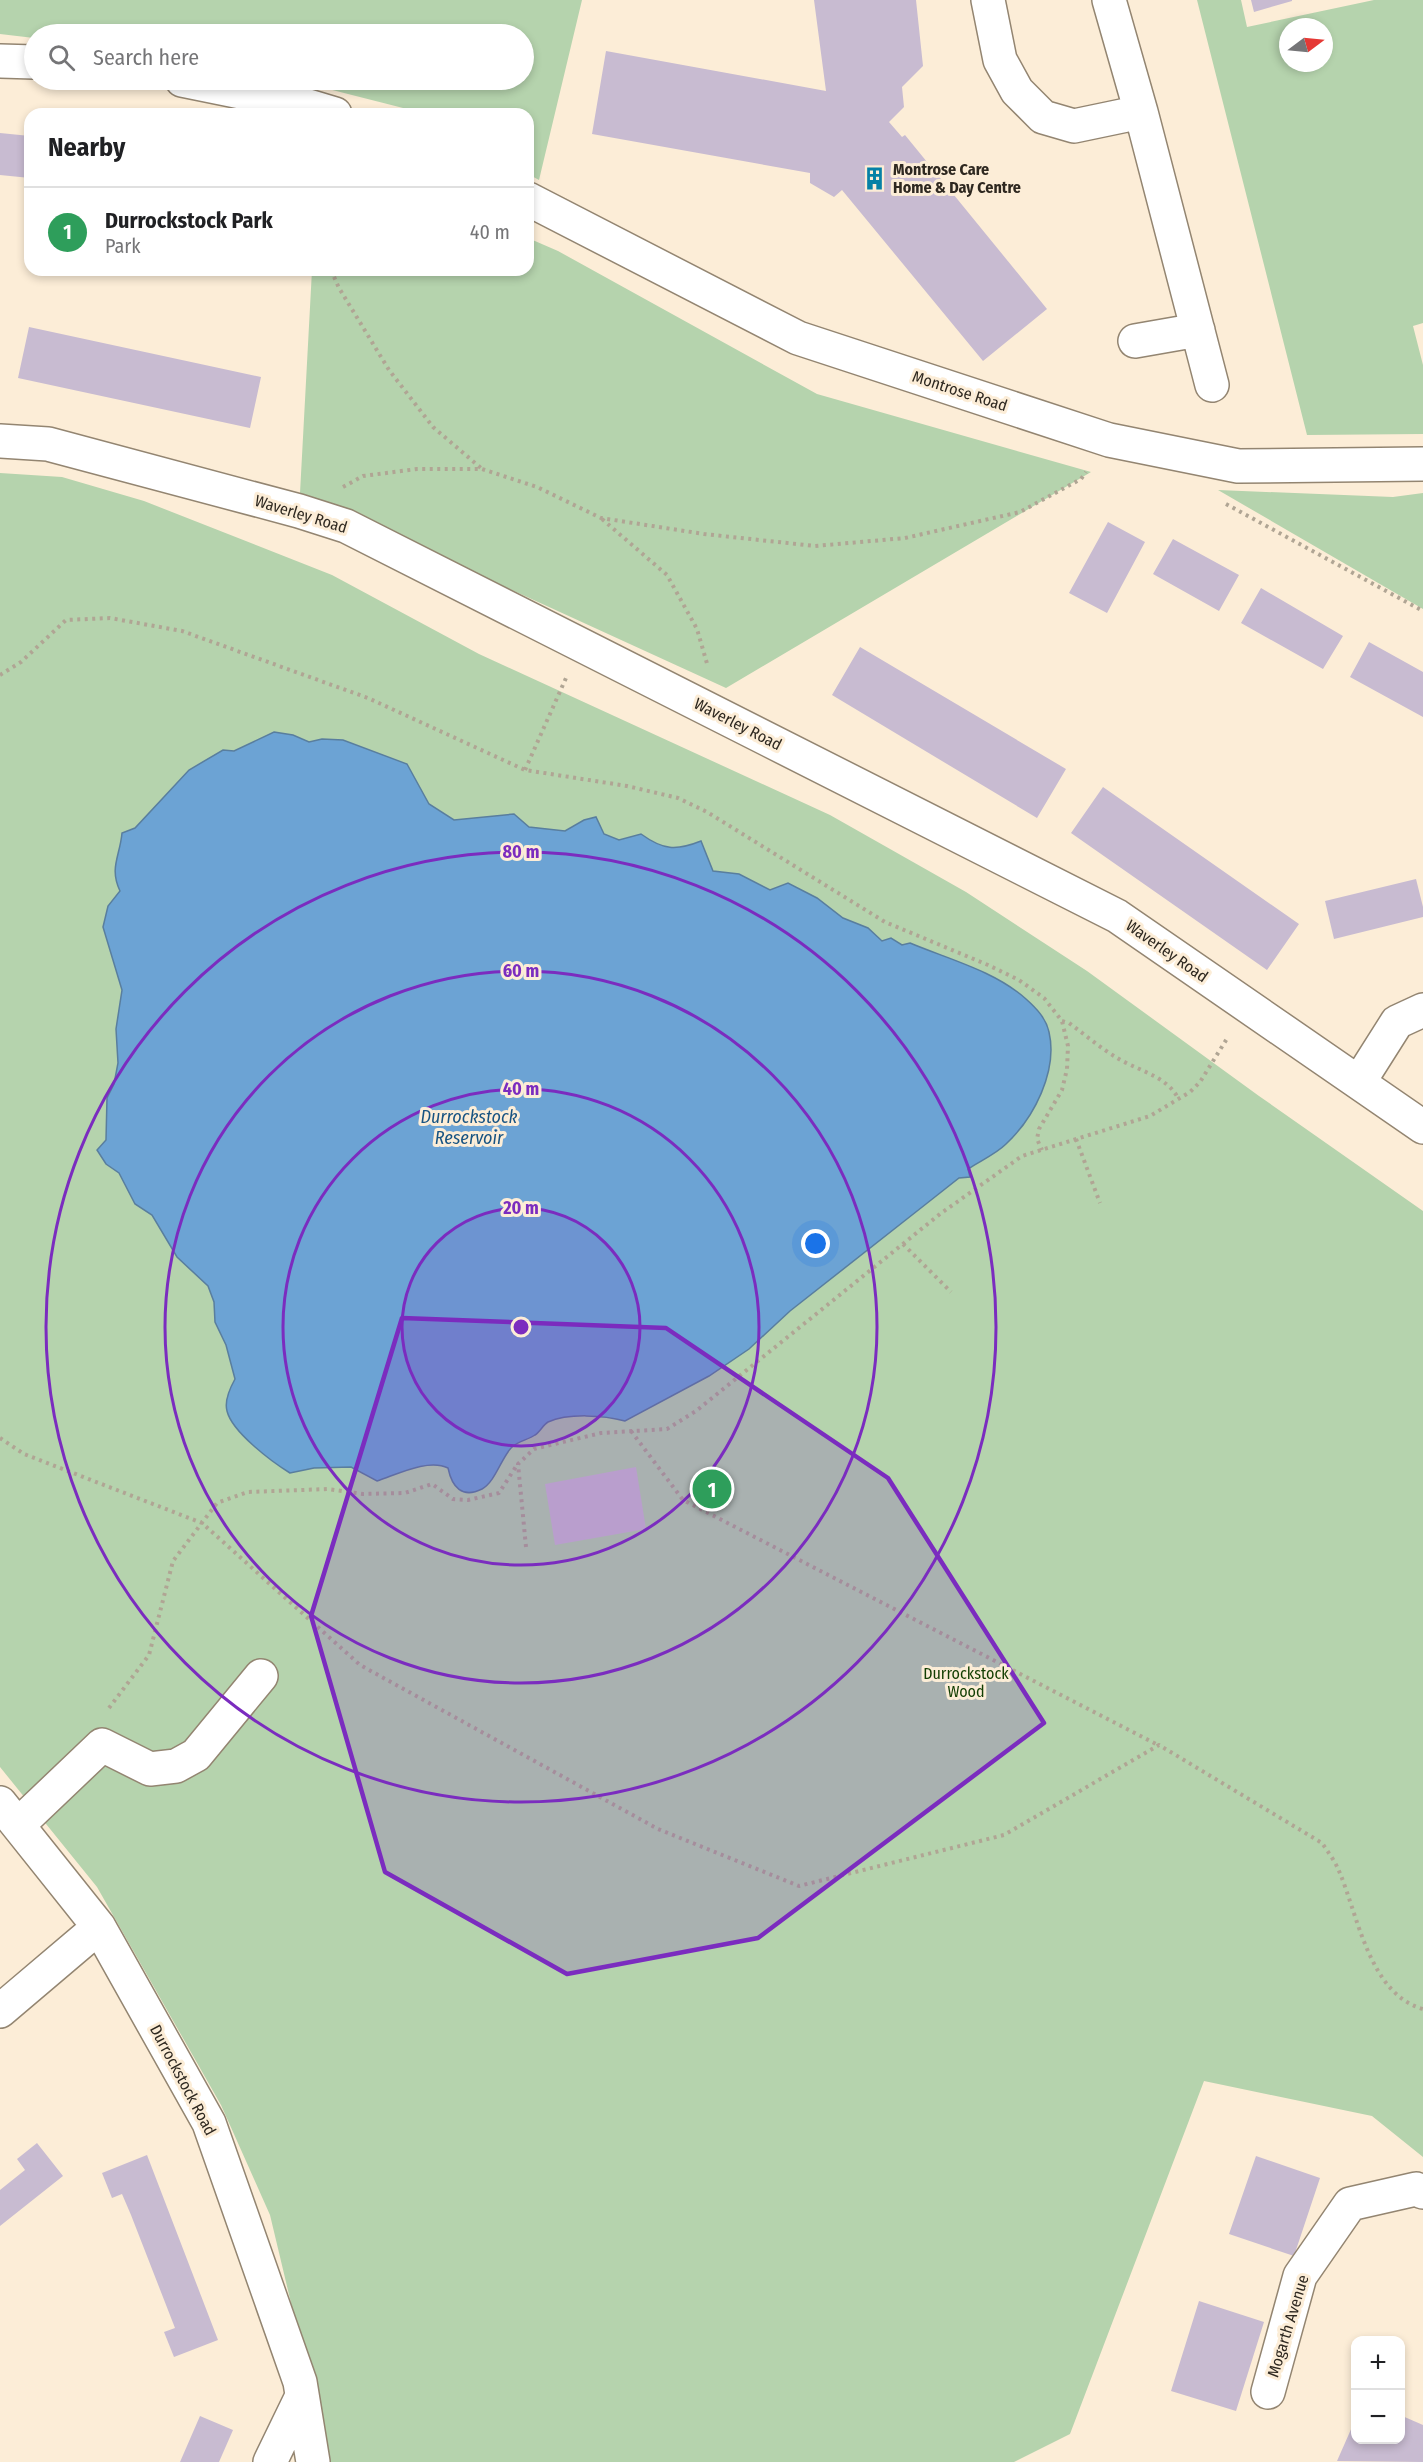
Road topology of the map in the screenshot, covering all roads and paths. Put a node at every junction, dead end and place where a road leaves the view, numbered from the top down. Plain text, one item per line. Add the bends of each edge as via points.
1 (988, 0) edge
2 (1109, 0) edge
3 (0, 61) edge
4 (24, 62) edge
5 (232, 90) edge
6 (316, 108) edge
7 (1141, 112) junction
8 (534, 202) edge
9 (334, 276) edge
10 (1198, 330) junction
11 (1135, 341) dead end
12 (1212, 385) dead end
13 (1109, 440) junction
14 (0, 441) edge
15 (1423, 464) edge
16 (482, 470) junction
17 (1224, 503) dead end
18 (299, 511) junction
19 (601, 518) junction
20 (1423, 611) edge
21 (580, 645) junction
22 (0, 675) edge
23 (706, 708) junction
24 (525, 770) junction
25 (1248, 1006) junction
26 (1423, 1010) edge
27 (1062, 1022) junction
28 (1359, 1082) junction
29 (1178, 1098) junction
30 (1423, 1127) edge
31 (1076, 1139) junction
32 (1042, 1150) junction
33 (1100, 1203) dead end
34 (903, 1244) junction
35 (951, 1292) dead end
36 (631, 1431) junction
37 (0, 1437) edge
38 (518, 1464) junction
39 (202, 1523) junction
40 (526, 1547) dead end
41 (261, 1676) dead end
42 (102, 1745) junction
43 (1159, 1745) junction
44 (9, 1814) edge
45 (99, 1927) junction
46 (1423, 2009) edge
47 (0, 2011) edge
48 (1423, 2192) edge
49 (1269, 2391) dead end
50 (302, 2396) junction
51 (270, 2462) edge
52 (313, 2462) edge

1 - 7 street via 1000,60 1017,91 1043,117 1074,126
2 - 7 street
3 - 4 street
5 - 6 street
7 - 10 street
8 - 13 street, Montrose Road via 798,338
9 - 16 path via 389,370 433,427
10 - 11 street
10 - 12 street
13 - 15 street, Montrose Road via 1238,466
13 - 19 path via 1081,479 1020,512 905,538 815,546
14 - 18 street, Waverley Road via 48,444
16 - 18 path via 417,469 363,476
16 - 19 path via 537,487
17 - 20 path
18 - 21 street, Waverley Road via 346,526
19 - 23 path via 667,575 697,629 710,673
21 - 23 street, Waverley Road
21 - 24 path
22 - 24 path via 21,662 66,620 110,618 182,632 368,698
23 - 25 street, Waverley Road via 1117,916
24 - 27 path via 678,798 885,922 1019,980 1044,998
25 - 28 street, Waverley Road
25 - 29 path via 1200,1082
26 - 28 street via 1397,1022
27 - 29 path via 1069,1023 1115,1057 1162,1080
27 - 32 path via 1068,1046 1067,1069 1062,1090 1039,1129 1037,1139
28 - 30 street, Waverley Road
29 - 31 path via 1150,1116
31 - 32 path
31 - 33 path
32 - 34 path via 1022,1156
34 - 35 path
34 - 36 path via 696,1411 667,1429
36 - 38 path via 601,1433 534,1449
36 - 43 path via 683,1500
37 - 39 path via 24,1454
38 - 39 path via 499,1493 468,1500 453,1499 432,1484 405,1493 363,1494 328,1489 248,1492 217,1503
38 - 40 path
39 - 42 path via 173,1561 149,1654 98,1724
39 - 43 path via 360,1665 658,1829 799,1886 1004,1835
41 - 42 street via 196,1755 176,1766 150,1769
42 - 44 street
43 - 46 path via 1322,1843 1339,1868 1364,1944 1381,1977 1410,2005
44 - 45 street, Durrockstock Road
45 - 47 street
45 - 50 street, Durrockstock Road via 209,2123
48 - 49 street, Mogarth Avenue via 1416,2189 1350,2204 1300,2276
50 - 51 street
50 - 52 street, Durrockstock Road

